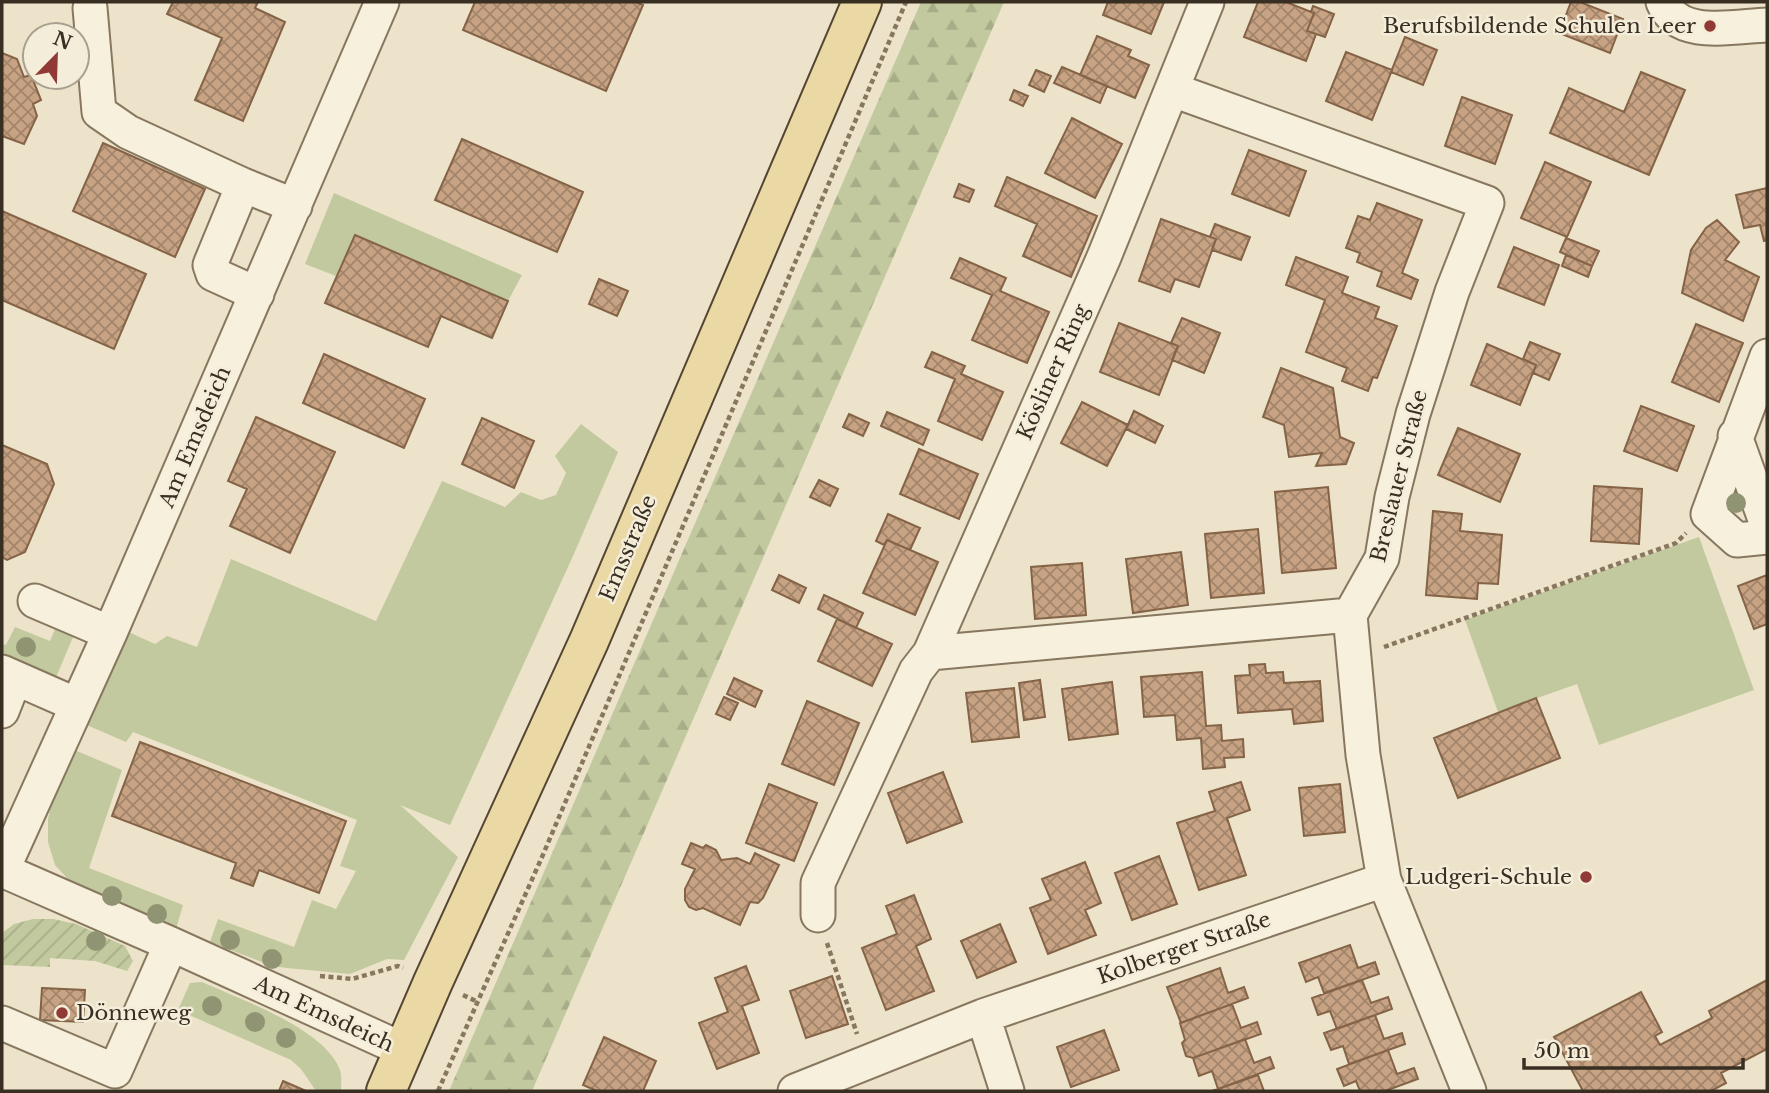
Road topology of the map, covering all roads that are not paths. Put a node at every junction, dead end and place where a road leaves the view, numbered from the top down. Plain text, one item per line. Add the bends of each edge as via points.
1 (382, 2) edge
2 (862, 2) edge
3 (1207, 2) edge
4 (1663, 2) edge
5 (90, 8) dead end
6 (1767, 25) edge
7 (1173, 90) junction
8 (243, 185) junction
9 (295, 206) junction
10 (257, 294) junction
11 (1767, 356) edge
12 (1735, 436) junction
13 (1767, 525) edge
14 (1767, 537) edge
15 (35, 601) dead end
16 (1350, 615) junction
17 (110, 633) junction
18 (930, 653) junction
19 (9, 675) edge
20 (77, 705) junction
21 (2, 711) edge
22 (4, 861) edge
23 (1384, 880) junction
24 (818, 915) road end
25 (171, 944) junction
26 (984, 1016) junction
27 (2, 1023) edge
28 (404, 1050) junction
29 (386, 1091) edge
30 (795, 1091) edge
31 (1007, 1091) edge
32 (1469, 1091) edge

1 - 9 street, Am Emsdeich
2 - 28 main road, Emsstraße via 589,641
3 - 7 street, Kösliner Ring
4 - 6 street via 1684,24 1711,29
5 - 8 street via 99,112 128,132
7 - 16 street, Breslauer Straße via 1487,203 1452,292 1413,414 1382,558
7 - 18 street, Kösliner Ring
8 - 9 street
8 - 10 street via 210,265 213,274
9 - 10 street, Am Emsdeich
10 - 17 street, Am Emsdeich
11 - 12 street
12 - 13 street
12 - 14 street via 1708,514 1737,540
15 - 17 street
16 - 18 street
16 - 23 street via 1363,755
17 - 20 street, Am Emsdeich
18 - 24 street, Kösliner Ring via 916,671 818,883
19 - 20 street
19 - 21 street
20 - 22 street, Am Emsdeich
22 - 25 street, Am Emsdeich
23 - 26 street, Kolberger Straße
23 - 32 street
25 - 27 street via 115,1071
25 - 28 street, Am Emsdeich
26 - 30 street, Kolberger Straße
26 - 31 street
28 - 29 main road, Emsstraße

